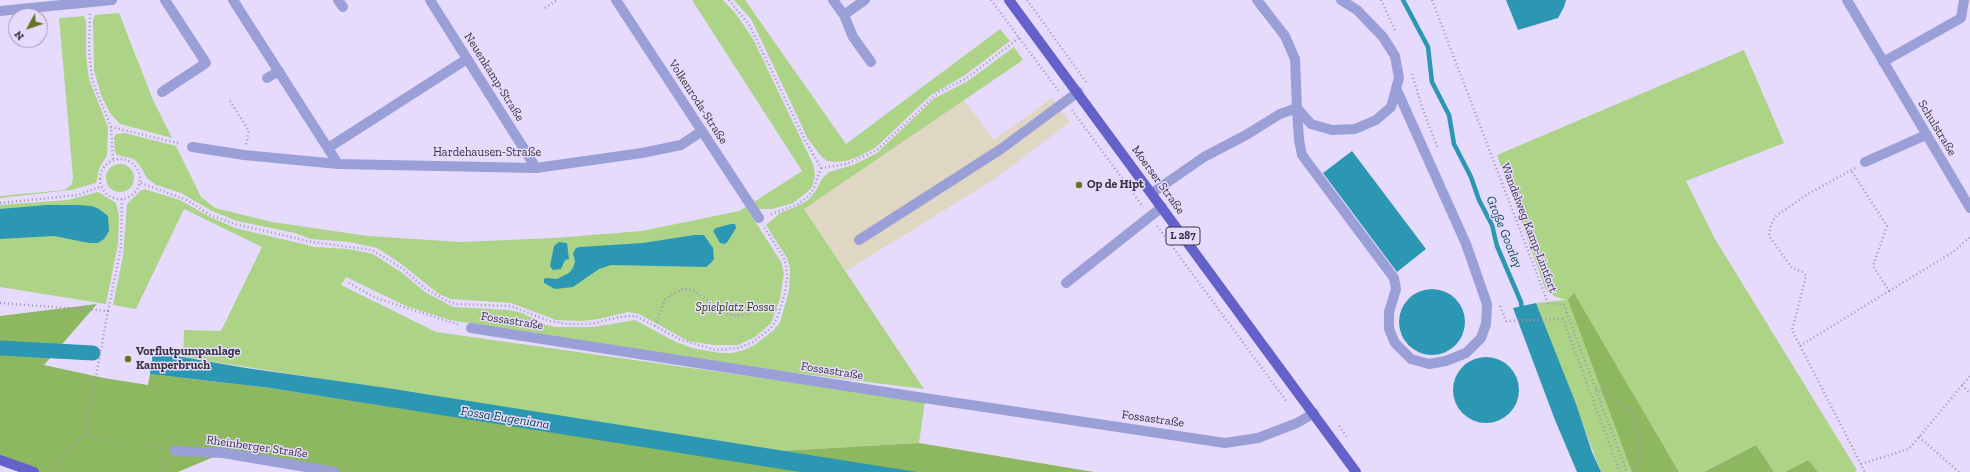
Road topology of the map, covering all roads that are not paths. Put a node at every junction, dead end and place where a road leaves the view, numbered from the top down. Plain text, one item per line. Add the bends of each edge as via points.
1 (112, 0) edge
2 (165, 0) edge
3 (233, 0) edge
4 (430, 0) edge
5 (616, 0) edge
6 (833, 0) edge
7 (865, 0) edge
8 (1009, 0) edge
9 (1257, 0) edge
10 (1341, 0) edge
11 (1847, 0) edge
12 (1964, 0) edge
13 (0, 11) edge
14 (844, 15) junction
15 (467, 59) junction
16 (871, 62) dead end
17 (1883, 62) junction
18 (279, 71) junction
19 (267, 78) dead end
20 (1396, 88) junction
21 (162, 92) dead end
22 (1078, 92) junction
23 (1297, 108) junction
24 (702, 131) junction
25 (1926, 135) junction
26 (192, 147) road end
27 (328, 148) junction
28 (1865, 162) road end
29 (338, 164) junction
30 (536, 168) junction
31 (1152, 193) junction
32 (1162, 207) junction
33 (1970, 208) edge
34 (759, 218) road end
35 (859, 240) dead end
36 (1066, 283) dead end
37 (470, 328) road end
38 (1314, 413) junction
39 (176, 451) road end
40 (0, 460) edge
41 (34, 472) edge
42 (335, 472) edge
43 (1356, 472) edge

1 - 13 street
2 - 21 street via 206,63
3 - 18 street
4 - 15 street, Neuenkamp-Straße
5 - 24 street, Volkenroda-Straße
6 - 14 street
7 - 14 street
8 - 22 main road, Moerser Straße / L 287
9 - 23 street via 1285,36 1294,59
10 - 20 street via 1357,10 1383,37 1395,56 1399,78
11 - 17 street, Schulstraße
12 - 17 street via 1961,18
14 - 16 street via 853,37
15 - 27 street
15 - 30 street, Neuenkamp-Straße
17 - 25 street, Schulstraße
18 - 19 street
18 - 27 street
20 - 23 street via 1391,107 1376,120 1356,129 1332,130 1311,124
20 - 23 street via 1466,244 1487,304 1486,324 1481,338 1466,353 1446,361 1429,364 1411,359 1395,343 1389,329 1389,312 1396,289 1394,278 1302,155
22 - 31 main road, Moerser Straße / L 287
22 - 35 street via 1001,149
23 - 31 street via 1280,114 1204,157
24 - 30 street, Hardehausen-Straße via 681,145 642,154
24 - 34 street, Volkenroda-Straße
25 - 28 street
25 - 33 street, Schulstraße
26 - 29 street, Hardehausen-Straße
27 - 29 street
29 - 30 street, Hardehausen-Straße
31 - 32 main road, Moerser Straße / L 287
32 - 36 street
32 - 38 main road, Moerser Straße / L 287
37 - 38 street, Fossastraße via 932,400 1225,442 1258,438 1297,423
38 - 43 main road, Moerser Straße / L 287
39 - 42 street, Rheinberger Straße via 223,453
40 - 41 main road

